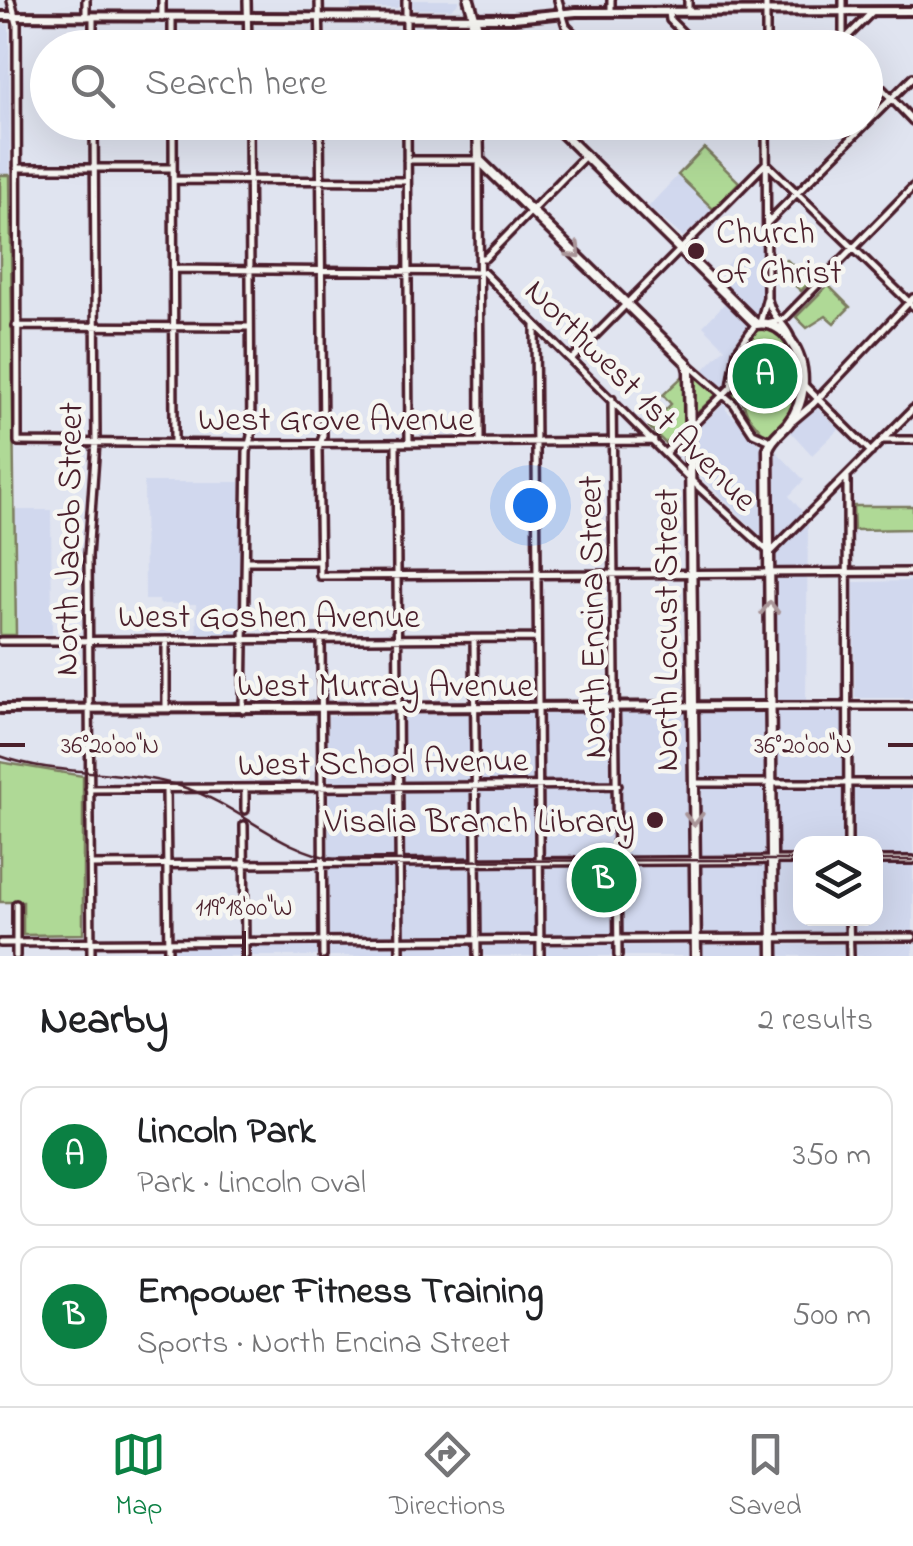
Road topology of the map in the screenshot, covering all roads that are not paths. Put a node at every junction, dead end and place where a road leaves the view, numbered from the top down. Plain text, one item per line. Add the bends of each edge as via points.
1 (11, 0) edge
2 (86, 0) edge
3 (162, 0) edge
4 (247, 0) edge
5 (320, 0) edge
6 (406, 0) edge
7 (469, 0) edge
8 (558, 0) edge
9 (610, 0) edge
10 (688, 0) edge
11 (766, 0) edge
12 (844, 0) edge
13 (610, 11) junction
14 (668, 11) junction
15 (688, 11) junction
16 (766, 11) junction
17 (844, 11) junction
18 (913, 11) edge
19 (872, 12) junction
20 (560, 13) junction
21 (0, 16) edge
22 (14, 16) junction
23 (90, 17) junction
24 (162, 18) junction
25 (172, 18) junction
26 (319, 18) junction
27 (406, 18) junction
28 (474, 18) junction
29 (248, 19) junction
30 (92, 30) edge
31 (172, 30) edge
32 (248, 30) edge
33 (319, 30) edge
34 (406, 30) edge
35 (471, 30) edge
36 (478, 30) edge
37 (570, 30) edge
38 (680, 30) edge
39 (766, 30) edge
40 (842, 30) edge
41 (855, 30) edge
42 (913, 77) edge
43 (883, 90) edge
44 (891, 99) junction
45 (883, 107) edge
46 (913, 120) edge
47 (94, 140) edge
48 (172, 140) edge
49 (249, 140) edge
50 (320, 140) edge
51 (407, 140) edge
52 (478, 140) edge
53 (568, 140) edge
54 (766, 140) edge
55 (851, 140) edge
56 (585, 157) junction
57 (407, 160) junction
58 (479, 160) junction
59 (766, 163) junction
60 (16, 168) junction
61 (94, 168) junction
62 (173, 168) junction
63 (173, 180) junction
64 (249, 180) junction
65 (407, 181) junction
66 (321, 182) junction
67 (913, 188) edge
68 (798, 194) junction
69 (532, 211) junction
70 (767, 223) junction
71 (854, 246) junction
72 (680, 248) junction
73 (480, 258) junction
74 (174, 269) junction
75 (250, 270) junction
76 (322, 270) junction
77 (408, 272) junction
78 (480, 272) junction
79 (768, 298) junction
80 (912, 302) edge
81 (627, 303) junction
82 (782, 322) junction
83 (535, 324) junction
84 (760, 324) junction
85 (16, 326) junction
86 (96, 327) junction
87 (174, 327) junction
88 (250, 327) junction
89 (792, 343) junction
90 (572, 359) junction
91 (687, 363) junction
92 (803, 384) junction
93 (724, 396) junction
94 (612, 398) junction
95 (816, 398) junction
96 (913, 409) edge
97 (787, 424) junction
98 (690, 428) junction
99 (883, 440) junction
100 (913, 440) edge
101 (613, 441) junction
102 (654, 441) junction
103 (771, 441) junction
104 (96, 442) junction
105 (480, 442) junction
106 (536, 442) junction
107 (174, 443) junction
108 (320, 443) junction
109 (396, 443) junction
110 (409, 443) junction
111 (248, 444) junction
112 (666, 452) junction
113 (871, 452) junction
114 (847, 476) junction
115 (692, 480) junction
116 (770, 553) junction
117 (319, 561) junction
118 (246, 562) junction
119 (847, 572) junction
120 (913, 572) edge
121 (770, 573) junction
122 (537, 574) junction
123 (615, 574) junction
124 (692, 574) junction
125 (396, 576) junction
126 (538, 638) junction
127 (398, 639) junction
128 (166, 640) junction
129 (245, 640) junction
130 (321, 640) junction
131 (474, 640) junction
132 (0, 641) edge
133 (88, 641) junction
134 (771, 706) junction
135 (847, 706) junction
136 (913, 706) edge
137 (617, 707) junction
138 (693, 707) junction
139 (474, 708) junction
140 (539, 708) junction
141 (0, 709) edge
142 (398, 709) junction
143 (166, 710) junction
144 (243, 710) junction
145 (321, 710) junction
146 (88, 711) junction
147 (770, 783) junction
148 (848, 783) junction
149 (913, 783) edge
150 (540, 784) junction
151 (694, 784) junction
152 (618, 785) junction
153 (398, 786) junction
154 (476, 786) junction
155 (245, 787) junction
156 (322, 787) junction
157 (166, 788) junction
158 (89, 789) junction
159 (245, 810) dead end
160 (244, 825) dead end
161 (848, 836) edge
162 (696, 860) junction
163 (772, 860) junction
164 (793, 860) edge
165 (883, 860) edge
166 (913, 860) edge
167 (322, 862) junction
168 (475, 862) junction
169 (540, 862) junction
170 (617, 862) junction
171 (244, 863) junction
172 (400, 863) junction
173 (90, 864) junction
174 (167, 864) junction
175 (16, 904) dead end
176 (849, 926) edge
177 (850, 937) junction
178 (913, 937) edge
179 (618, 938) junction
180 (695, 938) junction
181 (772, 938) junction
182 (477, 939) junction
183 (540, 939) junction
184 (245, 940) junction
185 (323, 940) junction
186 (400, 940) junction
187 (168, 941) junction
188 (90, 942) junction
189 (0, 943) edge
190 (16, 943) junction
191 (16, 956) edge
192 (90, 956) edge
193 (168, 956) edge
194 (246, 956) edge
195 (323, 956) edge
196 (400, 956) edge
197 (477, 956) edge
198 (540, 956) edge
199 (618, 956) edge
200 (696, 956) edge
201 (773, 956) edge
202 (850, 956) edge

1 - 22 street
2 - 23 street
3 - 24 street
4 - 29 street
5 - 26 street
6 - 27 street
7 - 28 main road
8 - 20 street
9 - 13 street
10 - 15 street
11 - 16 street
12 - 17 street
13 - 14 main road
13 - 20 main road
14 - 15 main road
14 - 38 street
15 - 16 main road
16 - 17 main road
16 - 39 street
17 - 19 main road
17 - 40 street
18 - 19 main road
19 - 41 street
20 - 28 main road
20 - 37 street
21 - 22 main road
22 - 23 main road
22 - 60 street
23 - 24 main road
23 - 30 street
24 - 25 main road
25 - 29 main road
25 - 31 street
26 - 27 main road
26 - 29 main road
26 - 33 street
27 - 28 main road
27 - 34 street
28 - 35 main road
28 - 36 main road
29 - 32 street
42 - 44 street
43 - 44 street
44 - 45 street
44 - 46 street
47 - 61 street, North Jacob Street
48 - 62 street
49 - 64 street
50 - 66 street
51 - 57 street
52 - 58 main road
53 - 56 main road
54 - 59 street
55 - 68 street
56 - 69 street
56 - 72 main road
57 - 58 street
57 - 65 street
58 - 69 main road
58 - 73 street
59 - 68 street
59 - 70 street
59 - 72 street
60 - 61 street
60 - 85 street
61 - 62 street
61 - 86 street, North Jacob Street
62 - 63 street
63 - 64 street
63 - 74 street
64 - 66 street
64 - 75 street
65 - 66 street
65 - 77 street
66 - 76 street
67 - 71 street
68 - 70 street
68 - 71 street
69 - 73 street
69 -> 81 main road
70 - 79 street
71 - 80 street
71 - 82 street
72 - 81 street
72 - 84 main road
73 - 78 street
74 - 75 street
74 - 87 street
75 - 76 street
75 - 88 street
76 - 77 street
76 - 108 street
77 - 78 street
77 - 110 street
78 - 83 street, Northwest 1st Avenue
78 - 105 street
79 - 82 street via 772,315
79 - 84 street
80 - 95 street
81 - 90 street
81 - 91 main road
82 - 84 street
82 - 89 street
83 - 90 street, Northwest 1st Avenue
83 - 106 street
84 - 89 main road
84 - 93 street via 737,351 733,383
85 - 86 street
85 - 104 street, West Grove Avenue via 18,442
86 - 87 street
86 - 104 street, North Jacob Street
87 - 88 street
87 - 107 street
88 - 111 street
89 - 92 main road
90 - 94 street, Northwest 1st Avenue
91 - 93 street
91 - 98 main road, North Locust Street
92 - 95 street
92 - 97 main road
93 - 98 street
93 - 103 street via 753,432
94 - 101 street, North Encina Street
94 - 102 street, Northwest 1st Avenue
95 - 97 street
95 - 113 street
96 - 99 street
97 - 103 main road
98 - 112 street
98 - 115 main road, North Locust Street
99 - 100 street
99 - 113 street
101 - 102 street, West Grove Avenue
101 - 106 street, West Grove Avenue
101 - 123 street, North Encina Street
102 - 112 street, Northwest 1st Avenue
103 - 116 main road
104 - 107 street, West Grove Avenue
104 - 133 street, North Jacob Street
105 - 106 street, West Grove Avenue
105 - 110 street, West Grove Avenue
106 - 122 street
107 - 111 street, West Grove Avenue
108 - 109 street, West Grove Avenue
108 - 111 street, West Grove Avenue
108 - 117 street
109 - 110 street, West Grove Avenue
109 - 125 street
111 - 118 street
112 - 115 street, Northwest 1st Avenue
113 - 114 street
114 - 116 street
114 - 119 street
115 - 116 street, Northwest 1st Avenue
115 - 124 main road, North Locust Street
116 - 121 main road
117 - 118 street
117 - 125 street via 320,576
118 - 129 street
119 - 120 street
119 - 121 street
119 - 135 street
121 - 124 street
134 -> 121 main road
122 - 123 street
122 - 125 street
122 - 126 street
123 - 124 street
123 - 137 street, North Encina Street
124 - 138 main road, North Locust Street
125 - 127 street
126 - 131 street, West Goshen Avenue
126 - 140 street
127 - 130 street, West Goshen Avenue
127 - 131 street, West Goshen Avenue
127 - 142 street
128 - 129 street, West Goshen Avenue
128 - 133 street, West Goshen Avenue
128 - 143 street
129 - 130 street, West Goshen Avenue
129 - 144 street
130 - 145 street
131 - 139 street
132 - 133 street, West Goshen Avenue
133 - 146 street, North Jacob Street
134 - 135 street
134 - 138 main road, West Murray Avenue
134 - 147 main road
135 - 136 street
135 - 148 street
137 - 138 main road, West Murray Avenue
137 - 140 main road, West Murray Avenue
137 - 152 street, North Encina Street
138 - 151 main road, North Locust Street
139 - 140 main road, West Murray Avenue
139 - 142 main road, West Murray Avenue
139 - 154 street
140 - 150 street
141 - 146 main road, West Murray Avenue
142 - 145 main road, West Murray Avenue
142 - 153 street
143 - 144 main road, West Murray Avenue
143 - 146 main road, West Murray Avenue
144 - 145 main road, West Murray Avenue
145 - 156 street
146 - 158 street, North Jacob Street
147 - 148 street
147 - 151 street
147 - 163 main road
148 - 149 street
148 - 161 street
150 - 152 street, West School Avenue
150 - 154 street, West School Avenue
150 - 169 street
151 -> 162 main road, North Locust Street
152 - 170 street, North Encina Street
153 - 154 street, West School Avenue
153 - 156 street, West School Avenue
153 - 172 street
154 - 168 street
155 - 156 street, West School Avenue
155 - 157 street, West School Avenue
155 - 159 street
156 - 167 street
157 - 158 street, West School Avenue
157 - 174 street
158 - 173 street, North Jacob Street
160 - 171 street
162 - 163 street
162 - 170 street
162 - 180 main road, North Locust Street
163 - 164 street
163 - 181 main road
165 - 166 street
167 - 171 street
167 - 172 street
167 - 185 street
168 - 169 street
168 - 172 street
168 - 182 street
169 - 170 street
169 - 183 street
170 - 179 street, North Encina Street
171 - 174 street
171 - 184 street
172 - 186 street
173 - 174 street
173 - 188 street, North Jacob Street
174 - 187 street
175 - 190 street
176 - 177 street
177 - 178 street
177 - 181 street
177 - 202 street
179 - 180 street
179 - 183 street
179 - 199 street, North Encina Street
180 - 181 street
180 - 200 main road, North Locust Street
181 - 201 main road
182 - 183 street
182 - 186 street
182 - 197 street
183 - 198 street
184 - 185 street
184 - 187 street
184 - 194 street
185 - 186 street
185 - 195 street
186 - 196 street
187 - 188 street
187 - 193 street
188 - 190 street
188 - 192 street, North Jacob Street
189 - 190 street
190 - 191 street

